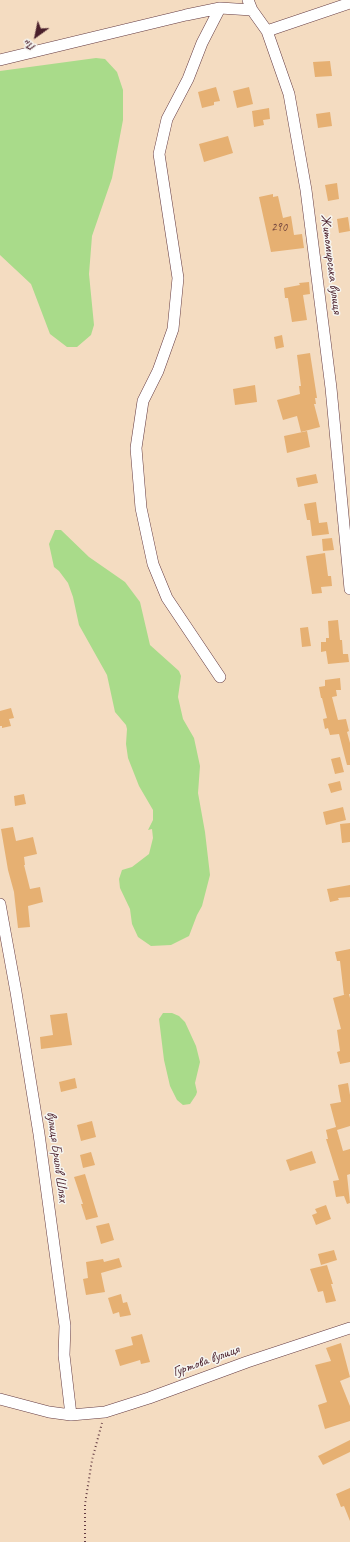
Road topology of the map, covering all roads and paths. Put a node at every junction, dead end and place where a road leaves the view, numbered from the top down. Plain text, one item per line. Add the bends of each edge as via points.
1 (350, 3) edge
2 (250, 5) edge
3 (220, 8) junction
4 (267, 31) junction
5 (0, 60) edge
6 (350, 589) edge
7 (220, 677) dead end
8 (0, 904) edge
9 (350, 1328) edge
10 (0, 1399) edge
11 (105, 1412) junction
12 (71, 1415) junction
13 (85, 1542) edge

1 - 4 street
2 - 3 street
2 - 4 street, Житомирська вулиця
3 - 5 street
3 - 7 street via 167,119 159,154 178,278 173,329 158,371 143,401 136,448 141,508 153,564 167,598
4 - 6 street, Житомирська вулиця via 289,94 306,190 331,388
8 - 12 street, вулиця Брилів Шлях via 40,1142 65,1326 64,1355
9 - 11 street, Гуртова вулиця
10 - 12 street, Гуртова вулиця
11 - 12 street, Гуртова вулиця
11 - 13 path via 92,1460 85,1504

